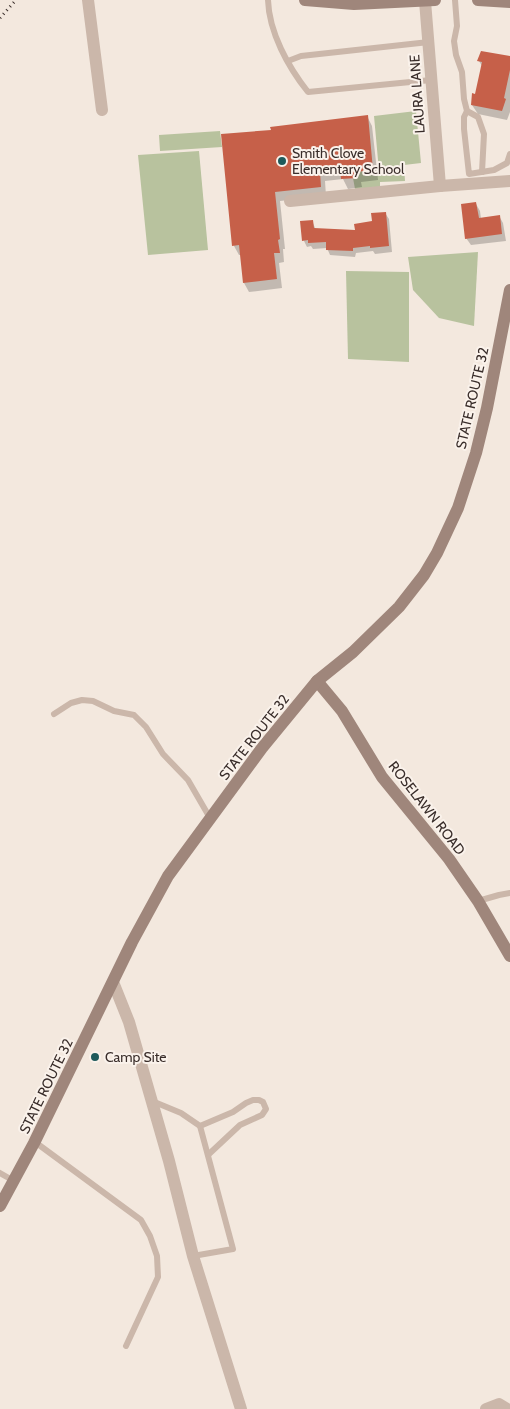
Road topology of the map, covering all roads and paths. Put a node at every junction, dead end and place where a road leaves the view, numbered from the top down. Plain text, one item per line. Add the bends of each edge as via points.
1 (88, 0) edge
2 (268, 0) edge
3 (305, 0) edge
4 (425, 0) edge
5 (435, 0) edge
6 (455, 0) edge
7 (478, 0) edge
8 (357, 2) edge
9 (510, 2) edge
10 (428, 42) junction
11 (288, 61) junction
12 (432, 80) junction
13 (102, 110) dead end
14 (467, 111) junction
15 (510, 154) edge
16 (482, 172) junction
17 (470, 179) junction
18 (510, 181) edge
19 (440, 186) junction
20 (290, 201) dead end
21 (510, 290) edge
22 (318, 681) junction
23 (54, 714) dead end
24 (210, 818) junction
25 (510, 893) edge
26 (478, 902) junction
27 (510, 956) edge
28 (113, 982) junction
29 (152, 1101) junction
30 (200, 1126) junction
31 (35, 1142) junction
32 (209, 1154) junction
33 (0, 1173) edge
34 (14, 1181) junction
35 (0, 1206) edge
36 (193, 1256) junction
37 (126, 1346) dead end
38 (241, 1409) edge
39 (486, 1409) edge
40 (507, 1409) edge

1 - 13 street
2 - 11 lane via 271,23
3 - 8 main road
4 - 5 main road
4 - 8 main road
4 - 10 street, LAURA LANE
6 - 14 lane via 454,41
7 - 9 main road
10 - 11 lane via 301,56
10 - 12 street, LAURA LANE
11 - 12 lane via 308,92
12 - 19 street, LAURA LANE
14 - 16 lane via 478,117 484,134
14 - 17 lane via 464,129
15 - 16 lane via 507,163
16 - 17 lane
17 - 18 street
17 - 19 street
19 - 20 street
21 - 22 main road, STATE ROUTE 32 via 488,408 476,453 458,508 437,553 399,607
22 - 24 main road, STATE ROUTE 32
22 - 26 main road, ROSELAWN ROAD via 342,711 382,777 449,859
23 - 24 lane via 71,703 93,700 114,712 134,715 163,754 188,780
24 - 28 main road, STATE ROUTE 32 via 168,876
25 - 26 lane
26 - 27 main road, ROSELAWN ROAD
28 - 29 street via 129,1022
28 - 31 main road, STATE ROUTE 32
29 - 30 lane via 181,1113
29 - 36 street
30 - 32 lane
30 - 32 lane via 253,1100 263,1102 266,1110 240,1126
31 - 34 main road, STATE ROUTE 32
31 - 37 lane via 141,1220 150,1236 157,1256 158,1277
32 - 36 lane via 233,1249
33 - 34 lane
34 - 35 main road, STATE ROUTE 32
36 - 38 street
39 - 40 street via 500,1404

